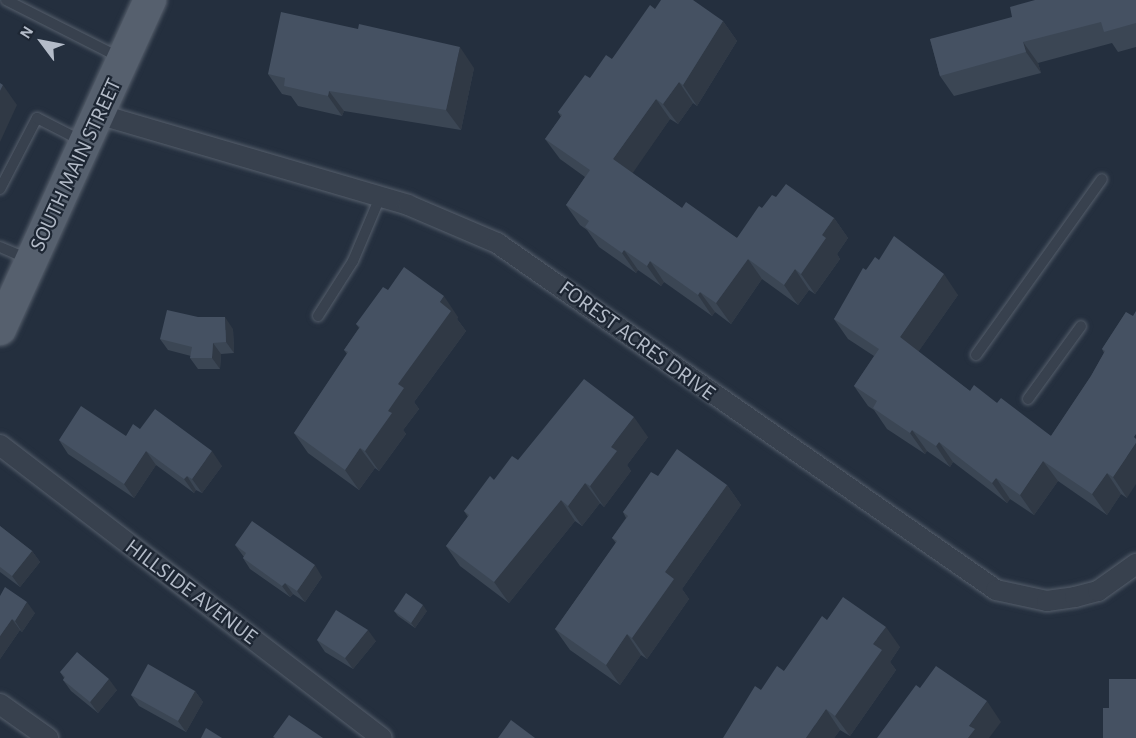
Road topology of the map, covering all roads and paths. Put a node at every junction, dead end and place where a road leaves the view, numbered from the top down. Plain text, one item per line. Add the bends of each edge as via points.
1 (6, 0) edge
2 (150, 0) edge
3 (124, 60) junction
4 (101, 115) junction
5 (87, 144) junction
6 (1102, 179) dead end
7 (0, 189) edge
8 (380, 197) junction
9 (0, 247) edge
10 (32, 261) junction
11 (318, 316) dead end
12 (1081, 326) dead end
13 (0, 329) edge
14 (976, 356) dead end
15 (1028, 399) dead end
16 (0, 445) edge
17 (1136, 564) edge
18 (0, 704) edge
19 (48, 738) edge
20 (382, 738) edge

1 - 3 lane
2 - 3 main road, SOUTH MAIN STREET
3 - 4 main road, SOUTH MAIN STREET
4 - 5 main road, SOUTH MAIN STREET
4 - 8 street, FOREST ACRES DRIVE
5 - 7 lane via 37,118
5 - 10 main road, SOUTH MAIN STREET
6 - 14 lane
8 - 11 lane via 357,253
8 - 17 street, FOREST ACRES DRIVE via 457,224 497,243 996,590 1036,599 1075,597 1098,591
9 - 10 lane
10 - 13 main road, SOUTH MAIN STREET
12 - 15 lane
16 - 20 street, HILLSIDE AVENUE
18 - 19 street

